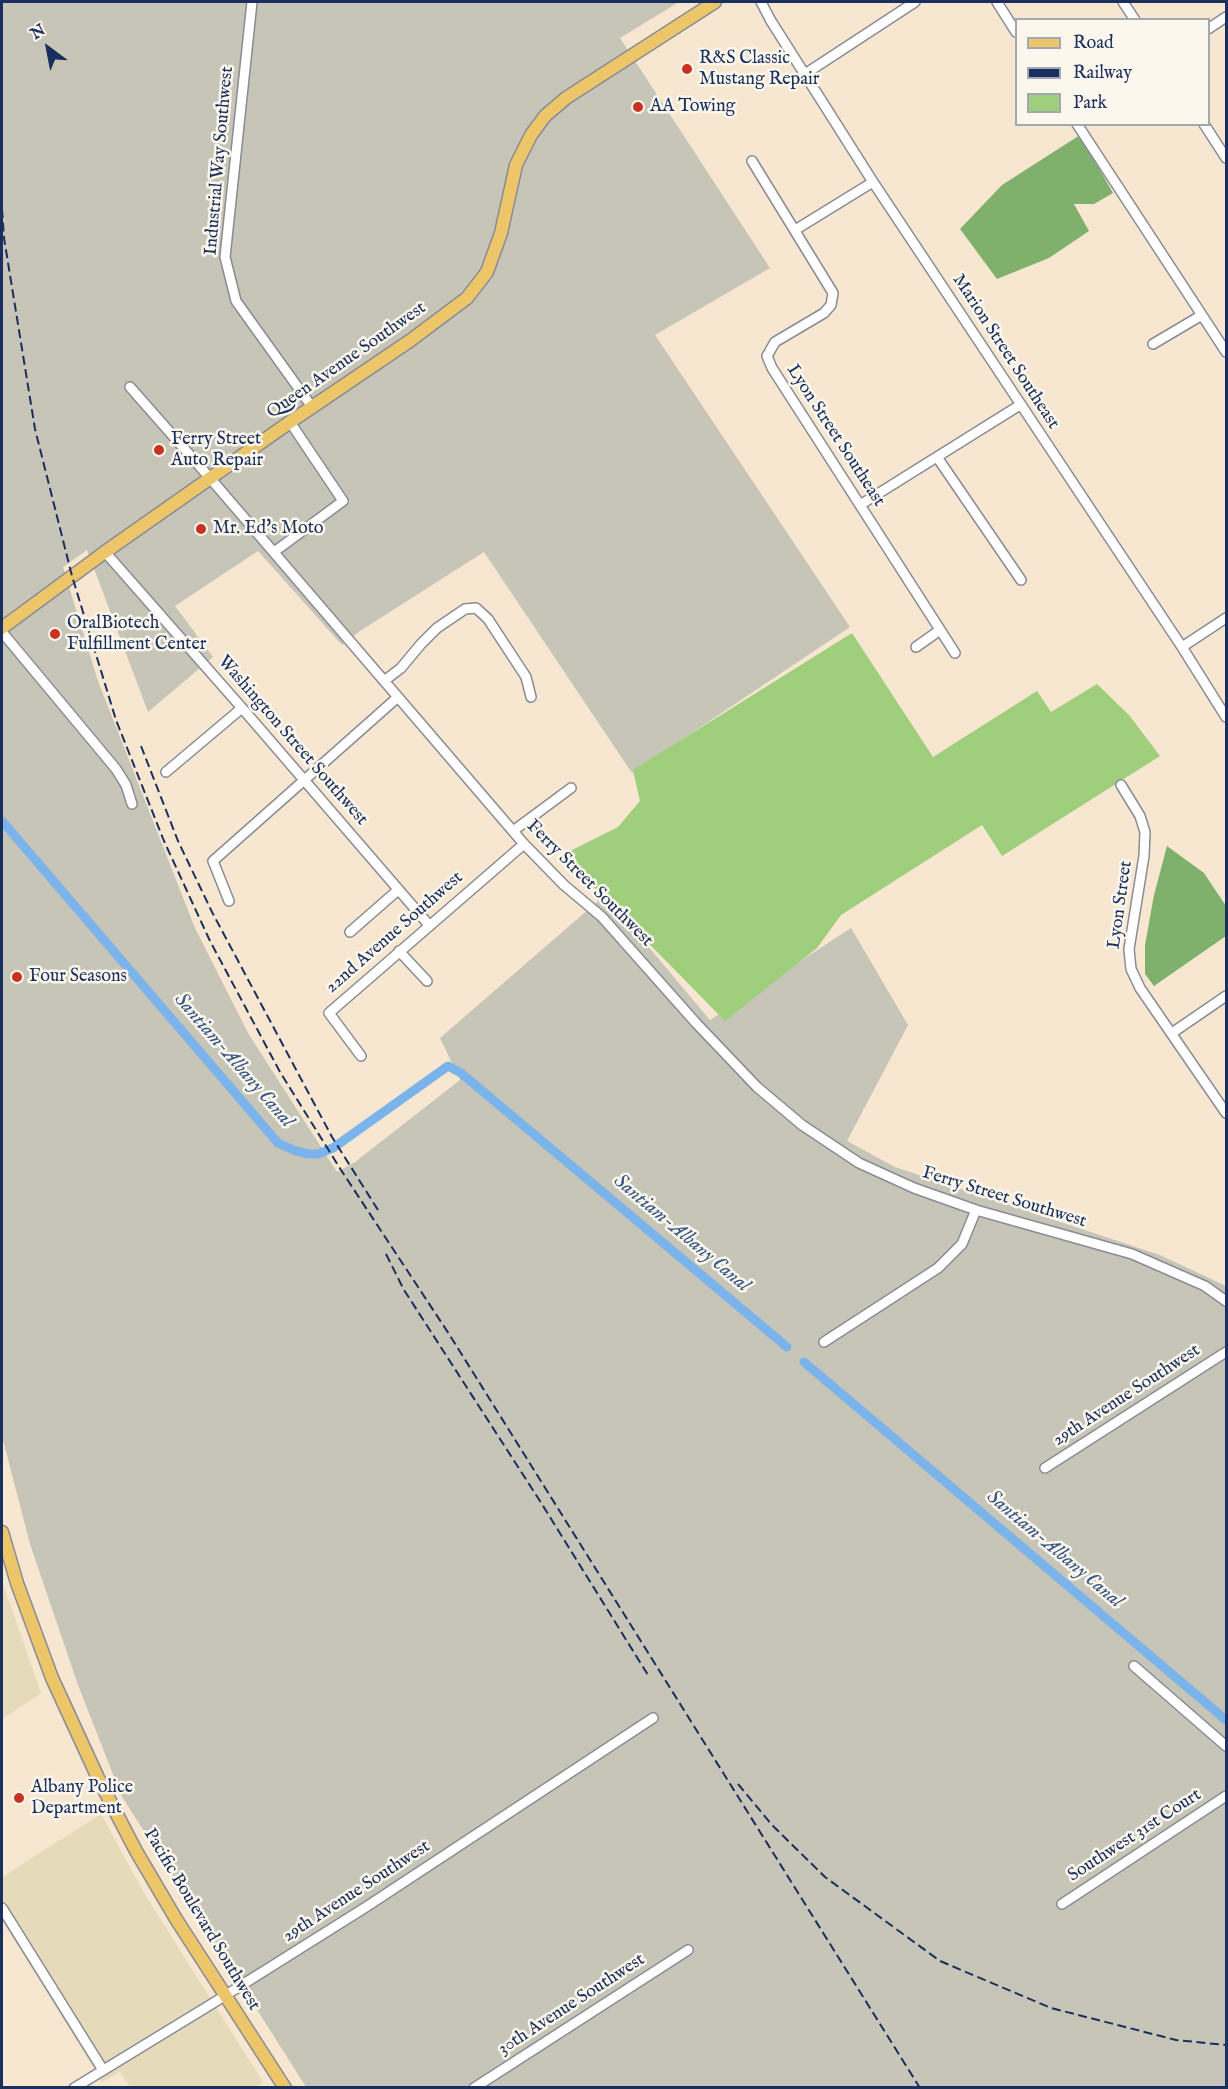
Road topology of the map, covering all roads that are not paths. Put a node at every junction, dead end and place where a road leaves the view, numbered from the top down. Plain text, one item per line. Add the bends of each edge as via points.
1 (252, 2) edge
2 (715, 2) edge
3 (761, 2) edge
4 (915, 2) edge
5 (998, 2) edge
6 (1123, 2) edge
7 (1134, 18) edge
8 (1227, 18) edge
9 (1210, 28) edge
10 (1015, 29) edge
11 (805, 74) junction
12 (1078, 126) edge
13 (1205, 126) edge
14 (1227, 158) edge
15 (752, 161) dead end
16 (873, 182) junction
17 (795, 230) junction
18 (1202, 315) junction
19 (1153, 345) dead end
20 (1227, 352) edge
21 (130, 387) dead end
22 (1020, 405) junction
23 (312, 407) junction
24 (290, 422) junction
25 (937, 457) junction
26 (210, 478) junction
27 (860, 505) junction
28 (105, 552) junction
29 (274, 552) junction
30 (1021, 580) dead end
31 (1227, 618) edge
32 (2, 630) edge
33 (940, 630) junction
34 (916, 647) dead end
35 (1182, 647) junction
36 (955, 653) dead end
37 (384, 681) junction
38 (398, 698) junction
39 (531, 698) dead end
40 (242, 708) junction
41 (1227, 717) edge
42 (165, 772) dead end
43 (304, 780) junction
44 (1121, 785) dead end
45 (571, 788) dead end
46 (132, 804) dead end
47 (513, 831) junction
48 (524, 844) junction
49 (398, 890) junction
50 (229, 901) dead end
51 (429, 926) junction
52 (350, 932) dead end
53 (399, 951) junction
54 (427, 981) dead end
55 (1227, 996) edge
56 (1172, 1033) junction
57 (361, 1056) dead end
58 (1226, 1111) edge
59 (976, 1210) junction
60 (1227, 1301) edge
61 (824, 1342) dead end
62 (1227, 1352) edge
63 (1045, 1468) dead end
64 (2, 1532) edge
65 (1134, 1666) dead end
66 (653, 1718) dead end
67 (1227, 1746) edge
68 (1227, 1796) edge
69 (1062, 1904) dead end
70 (2, 1908) edge
71 (688, 1950) dead end
72 (224, 1996) junction
73 (103, 2070) junction
74 (74, 2088) edge
75 (285, 2088) edge
76 (474, 2088) edge

1 - 23 street, Industrial Way Southwest via 225,257 236,301
2 - 23 main road, Queen Avenue Southwest via 566,98 546,116 516,165 501,233 487,272 467,298
3 - 11 street, Marion Street Southeast
4 - 11 street
5 - 10 street
6 - 7 street
8 - 9 street
11 - 16 street, Marion Street Southeast
12 - 18 street
13 - 14 street
15 - 17 street, Lyon Street Southeast
16 - 17 street
16 - 22 street, Marion Street Southeast
17 - 27 street, Lyon Street Southeast via 832,293 831,305 775,342 767,356
18 - 19 street
18 - 20 street
21 - 26 street, Ferry Street Southwest
22 - 25 street
22 - 35 street, Marion Street Southeast
23 - 24 main road, Queen Avenue Southwest
24 - 26 main road, Queen Avenue Southwest
24 - 29 street via 343,501
25 - 27 street
25 - 30 street
26 - 28 main road, Queen Avenue Southwest
26 - 29 street, Ferry Street Southwest
27 - 33 street, Lyon Street Southeast
28 - 32 main road, Queen Avenue Southwest
28 - 40 street, Washington Street Southwest
29 - 37 street, Ferry Street Southwest
31 - 35 street
32 - 46 street via 116,769
33 - 34 street
33 - 36 street, Lyon Street Southeast
35 - 41 street, Marion Street Southeast
37 - 38 street, Ferry Street Southwest
37 - 39 street via 437,628 465,609 476,608 488,619 526,677
38 - 43 street
38 - 47 street, Ferry Street Southwest
40 - 42 street
40 - 43 street, Washington Street Southwest
43 - 49 street, Washington Street Southwest
43 - 50 street via 213,861
44 - 56 street, Lyon Street via 1145,832 1129,949 1131,969
45 - 47 street
47 - 48 street, Ferry Street Southwest
48 - 51 street, 22nd Avenue Southwest
48 - 59 street, Ferry Street Southwest via 602,917 757,1087 802,1125 859,1163
49 - 51 street, Washington Street Southwest
49 - 52 street
51 - 53 street, 22nd Avenue Southwest
53 - 54 street
53 - 57 street, 22nd Avenue Southwest via 329,1013
55 - 56 street
56 - 58 street, Lyon Street
59 - 60 street, Ferry Street Southwest via 1132,1254 1205,1286
59 - 61 street via 962,1244 938,1268
62 - 63 street, 29th Avenue Southwest
64 - 72 main road, Pacific Boulevard Southwest via 44,1656 86,1752 136,1851
65 - 67 street
66 - 72 street, 29th Avenue Southwest
68 - 69 street, Southwest 31st Court
70 - 73 street
71 - 76 street, 30th Avenue Southwest
72 - 73 street, 29th Avenue Southwest
72 - 75 main road, Pacific Boulevard Southwest
73 - 74 street, 29th Avenue Southwest

